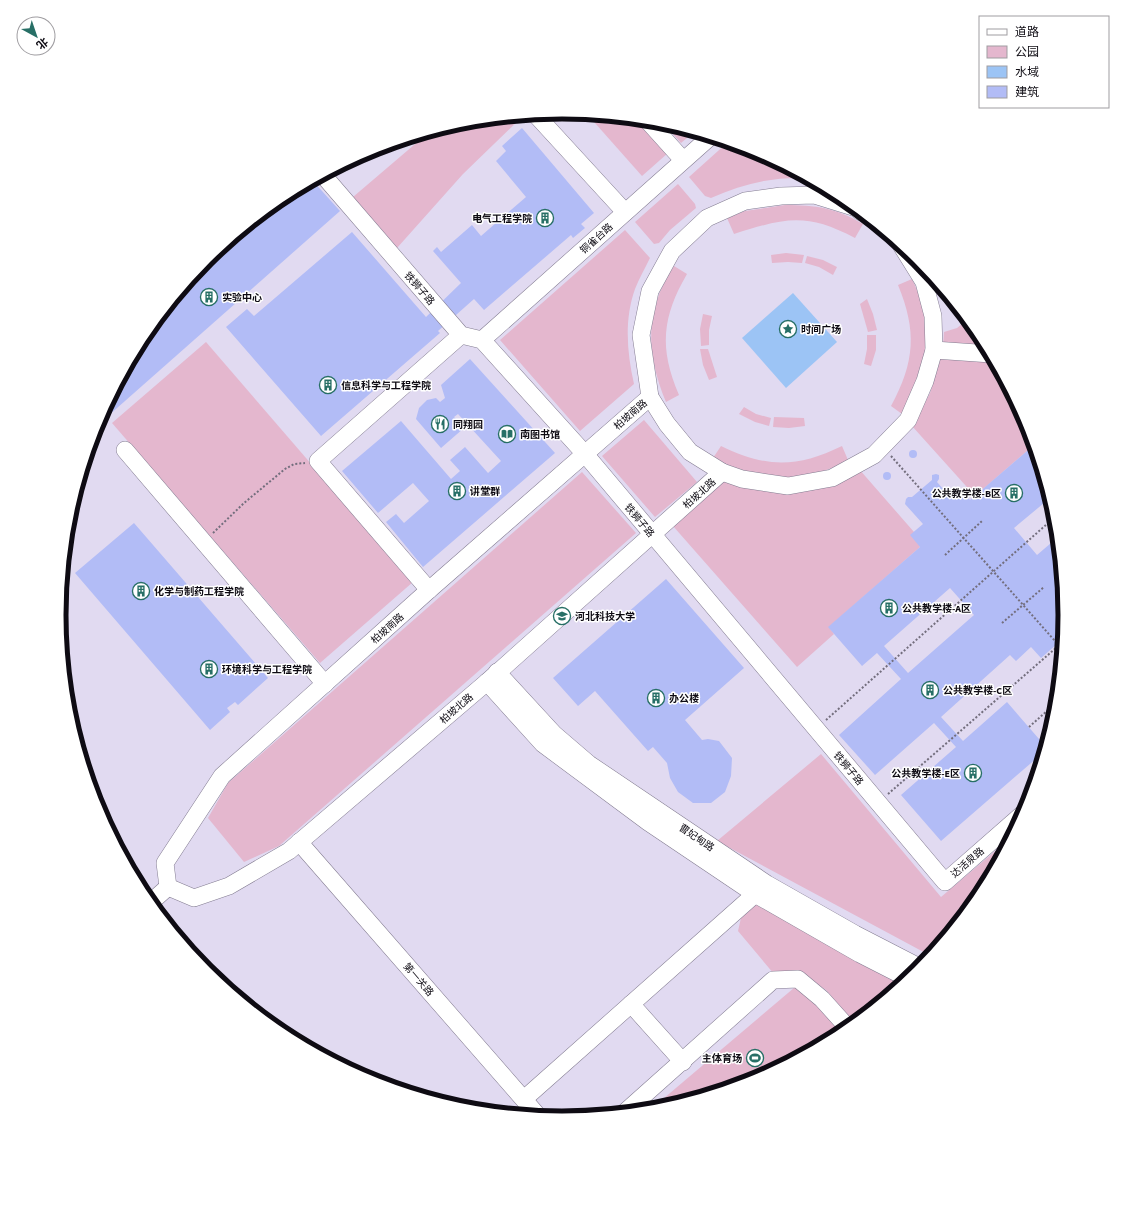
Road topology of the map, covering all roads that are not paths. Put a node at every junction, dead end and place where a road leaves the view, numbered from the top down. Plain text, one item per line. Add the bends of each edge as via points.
1 (540, 120) edge
2 (654, 128) edge
3 (706, 140) edge
4 (683, 160) junction
5 (327, 179) edge
6 (815, 188) edge
7 (625, 212) junction
8 (911, 261) edge
9 (462, 335) junction
10 (482, 340) junction
11 (934, 350) junction
12 (983, 353) edge
13 (650, 397) junction
14 (126, 450) dead end
15 (585, 454) junction
16 (722, 472) junction
17 (652, 534) junction
18 (429, 590) junction
19 (492, 677) junction
20 (325, 684) junction
21 (1014, 821) edge
22 (299, 842) junction
23 (945, 882) joint
24 (168, 887) junction
25 (761, 889) junction
26 (155, 898) edge
27 (916, 965) edge
28 (904, 976) edge
29 (631, 1004) junction
30 (844, 1024) edge
31 (683, 1062) junction
32 (524, 1099) junction
33 (631, 1107) edge
34 (534, 1111) edge

1 - 7 street
2 - 4 street
3 - 4 street, 铜雀台路
4 - 7 street, 铜雀台路
5 - 9 street, 铁狮子路
6 - 13 street via 745,201 707,218 672,251 650,292 641,335
7 - 10 street, 铜雀台路
8 - 11 street via 924,282 933,316
9 - 10 street
9 - 18 street via 318,461
10 - 15 street, 铁狮子路
11 - 12 street
11 - 16 street via 925,382 908,420 874,454 832,478 788,486 742,479
13 - 15 street, 柏坡南路
13 - 16 street via 667,424 690,452
14 - 20 street
15 - 17 street, 铁狮子路
15 - 18 street, 柏坡南路
16 - 17 street, 柏坡北路
17 - 19 street, 柏坡北路
17 - 23 street, 铁狮子路
18 - 20 street, 柏坡南路
19 - 22 street, 柏坡北路
19 - 25 street, 曹妃甸路 via 542,744 648,822
20 - 24 street, 柏坡南路 via 222,776 165,863
21 - 23 street, 达活泉路
22 - 24 street, 柏坡北路 via 289,852 229,886 194,898
22 - 32 street, 第一关路
24 - 26 street
25 - 27 street, 曹妃甸路
25 - 28 street, 曹妃甸路 via 860,954
25 - 29 street
29 - 31 street
29 - 32 street
30 - 31 street via 822,999 798,979 773,980
31 - 33 street
32 - 34 street, 第一关路

